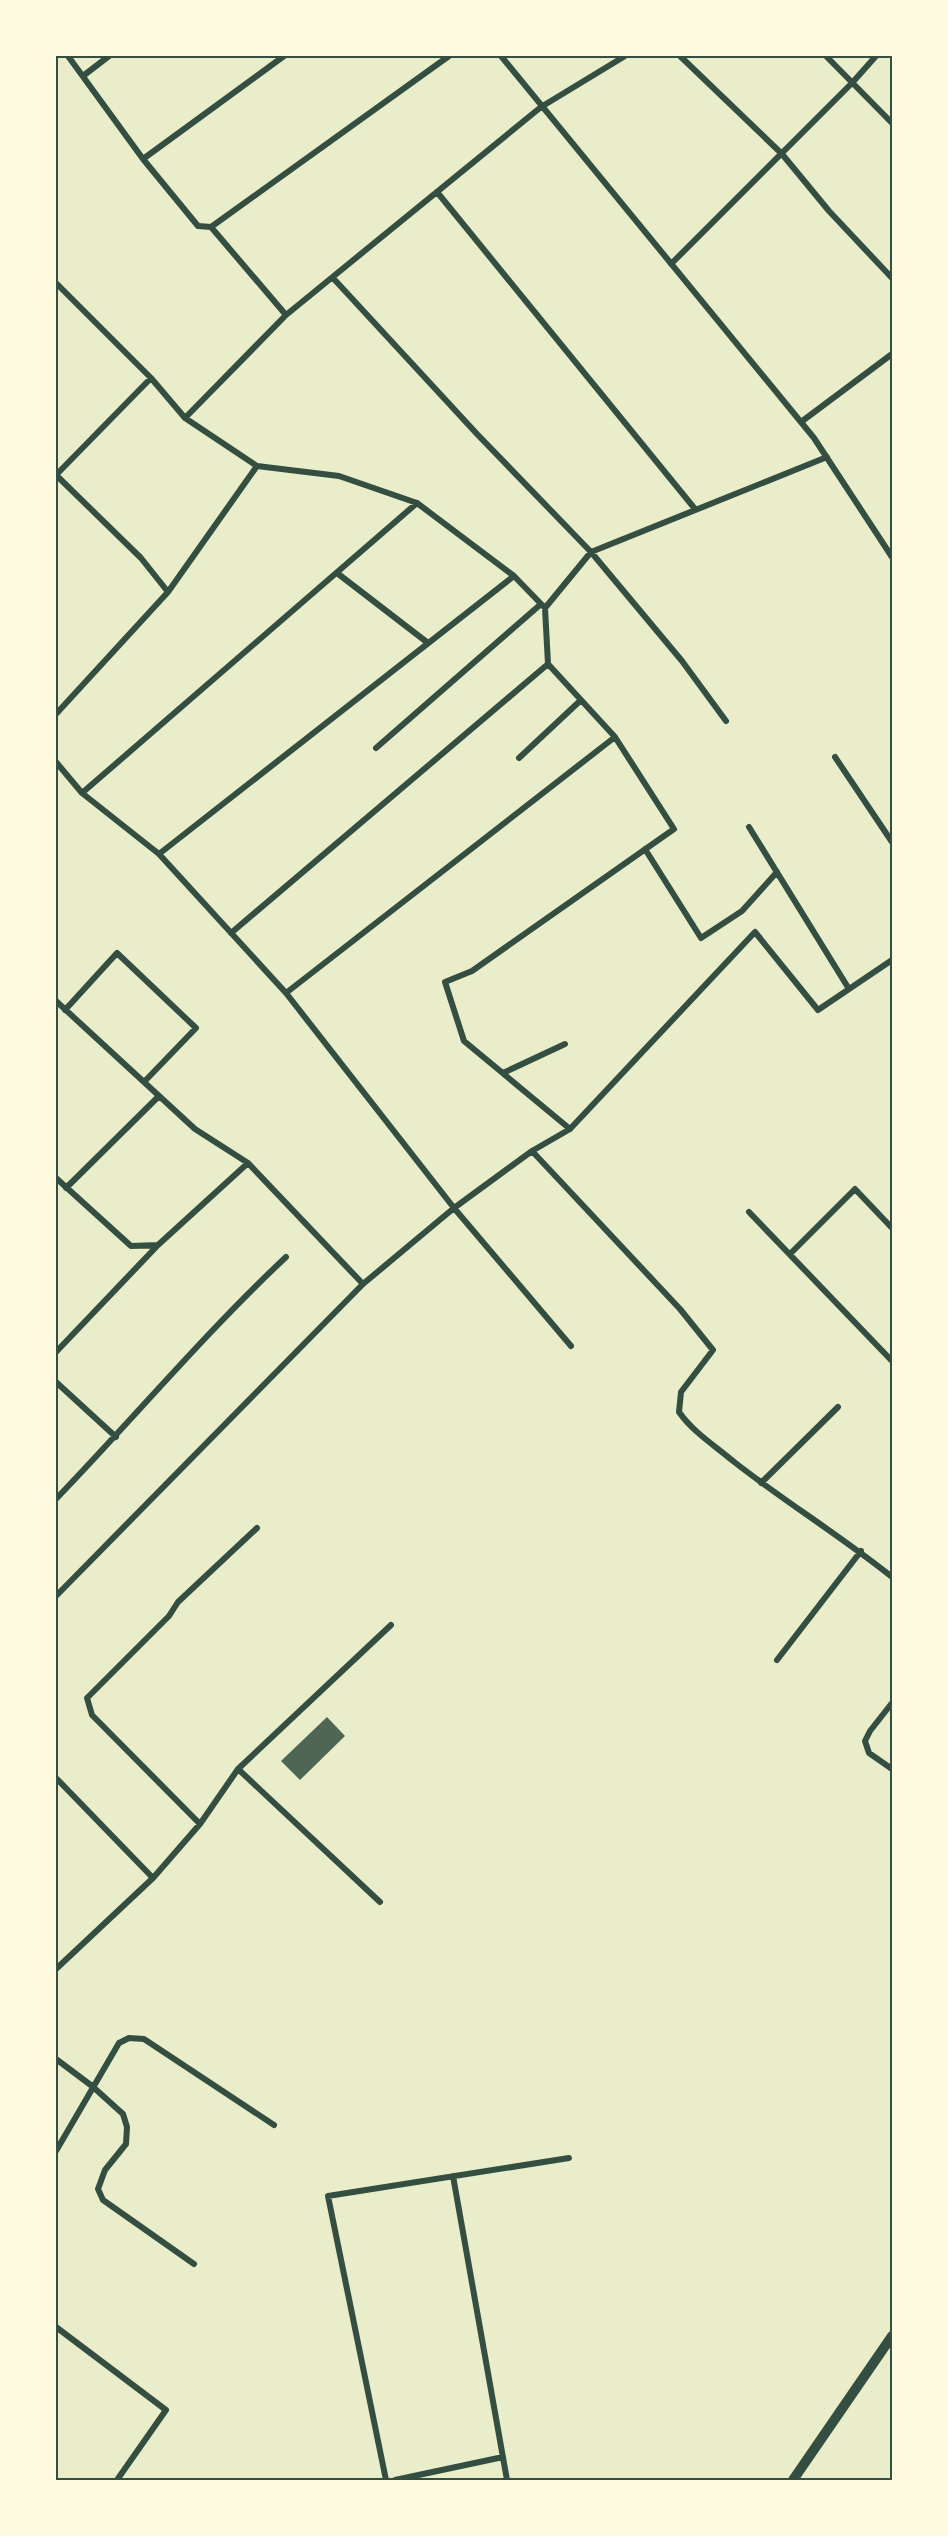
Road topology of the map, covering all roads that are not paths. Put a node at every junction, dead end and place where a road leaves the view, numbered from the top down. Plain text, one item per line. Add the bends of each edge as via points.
1 (68, 56) edge
2 (109, 56) edge
3 (284, 56) edge
4 (449, 56) edge
5 (501, 56) edge
6 (625, 56) edge
7 (680, 56) edge
8 (825, 56) edge
9 (876, 56) edge
10 (82, 75) junction
11 (852, 83) junction
12 (541, 107) junction
13 (892, 123) edge
14 (782, 154) junction
15 (143, 159) junction
16 (437, 192) junction
17 (211, 227) junction
18 (671, 264) junction
19 (333, 278) junction
20 (892, 278) edge
21 (56, 283) edge
22 (286, 315) junction
23 (892, 354) edge
24 (151, 378) junction
25 (185, 418) junction
26 (801, 422) junction
27 (826, 457) junction
28 (256, 466) junction
29 (56, 475) edge
30 (417, 503) junction
31 (695, 509) junction
32 (591, 552) junction
33 (892, 557) edge
34 (337, 573) junction
35 (514, 576) junction
36 (168, 592) junction
37 (543, 606) junction
38 (428, 643) junction
39 (548, 664) junction
40 (581, 700) junction
41 (56, 714) edge
42 (726, 721) dead end
43 (615, 737) junction
44 (376, 748) dead end
45 (835, 757) dead end
46 (519, 758) dead end
47 (56, 762) edge
48 (82, 793) junction
49 (749, 827) dead end
50 (892, 842) edge
51 (645, 849) junction
52 (159, 854) junction
53 (777, 872) junction
54 (231, 933) junction
55 (892, 960) edge
56 (849, 989) junction
57 (286, 993) junction
58 (56, 1001) edge
59 (65, 1010) junction
60 (565, 1044) dead end
61 (503, 1073) junction
62 (144, 1082) junction
63 (159, 1096) junction
64 (570, 1129) junction
65 (532, 1151) junction
66 (248, 1163) junction
67 (56, 1178) edge
68 (66, 1188) junction
69 (454, 1208) junction
70 (749, 1212) dead end
71 (892, 1227) edge
72 (158, 1245) junction
73 (790, 1254) junction
74 (286, 1257) dead end
75 (363, 1284) junction
76 (571, 1346) dead end
77 (56, 1352) edge
78 (892, 1361) edge
79 (56, 1382) edge
80 (838, 1407) dead end
81 (116, 1437) junction
82 (761, 1483) junction
83 (56, 1499) edge
84 (257, 1528) dead end
85 (861, 1551) junction
86 (892, 1577) edge
87 (56, 1596) edge
88 (392, 1625) dead end
89 (777, 1660) dead end
90 (892, 1703) edge
91 (238, 1769) junction
92 (892, 1769) edge
93 (57, 1779) edge
94 (200, 1824) junction
95 (153, 1878) junction
96 (380, 1902) dead end
97 (56, 1969) edge
98 (56, 2059) edge
99 (92, 2086) junction
100 (274, 2125) dead end
101 (56, 2151) edge
102 (569, 2158) dead end
103 (453, 2176) junction
104 (194, 2264) dead end
105 (56, 2327) edge
106 (892, 2336) edge
107 (503, 2457) junction
108 (117, 2481) edge
109 (386, 2481) edge
110 (395, 2481) edge
111 (507, 2481) edge
112 (793, 2481) edge

1 - 10 street
2 - 10 street
3 - 15 street
4 - 17 street
5 - 12 street
6 - 12 street
7 - 14 street
8 - 11 street
9 - 11 street
10 - 15 street
11 - 13 street
11 - 14 street
12 - 16 street
12 - 18 street
14 - 18 street
14 - 20 street
15 - 17 street via 198,226
16 - 19 street
16 - 31 street
17 - 22 street
18 - 26 street
19 - 22 street
19 - 32 street
21 - 24 street
22 - 25 street
23 - 26 street
24 - 25 street
24 - 29 street
25 - 28 street
26 - 27 street
27 - 31 street
27 - 33 street
28 - 30 street via 339,476
28 - 36 street
29 - 36 street via 141,558
30 - 34 street
30 - 35 street
31 - 32 street
32 - 37 street
32 - 42 street via 682,661
34 - 38 street
34 - 48 street
35 - 37 street
35 - 38 street
36 - 41 street
37 - 39 street
37 - 44 street
38 - 52 street
39 - 40 street
39 - 54 street
40 - 43 street
40 - 46 street
43 - 51 street via 674,829
43 - 57 street
45 - 50 street
47 - 48 street
48 - 52 street
49 - 53 street
51 - 53 street via 701,938 742,911
51 - 61 street via 472,971 445,982 464,1041
52 - 54 street
53 - 56 street
54 - 57 street
55 - 56 street
56 - 64 street via 818,1010 756,932
57 - 69 street
58 - 59 street
59 - 62 street
59 - 62 street via 117,953 196,1028
60 - 61 street
61 - 64 street
62 - 63 street
63 - 66 street via 195,1130
63 - 68 street
64 - 65 street
65 - 69 street
65 - 82 street via 680,1309 713,1350 681,1392 679,1412 689,1426
66 - 72 street
66 - 75 street
67 - 68 street
68 - 72 street via 131,1246
69 - 75 street
69 - 76 street
70 - 73 street
71 - 73 street via 855,1190
72 - 77 street
73 - 78 street
74 - 81 street via 181,1362
75 - 87 street
79 - 81 street
80 - 82 street
81 - 83 street
82 - 85 street
84 - 94 street via 178,1602 169,1616 87,1698 92,1715
85 - 86 street
85 - 89 street
88 - 91 street
90 - 92 street via 865,1741 869,1753
91 - 94 street
91 - 96 street
93 - 95 street
94 - 95 street
95 - 97 street
98 - 99 street
99 - 100 street via 119,2043 129,2038 144,2039
99 - 101 street
99 - 104 street via 123,2114 128,2127 126,2144 105,2170 98,2189 103,2200
102 - 103 street
103 - 107 street
103 - 109 street via 328,2196
105 - 108 street via 166,2410
106 - 112 street
107 - 110 street
107 - 111 street

